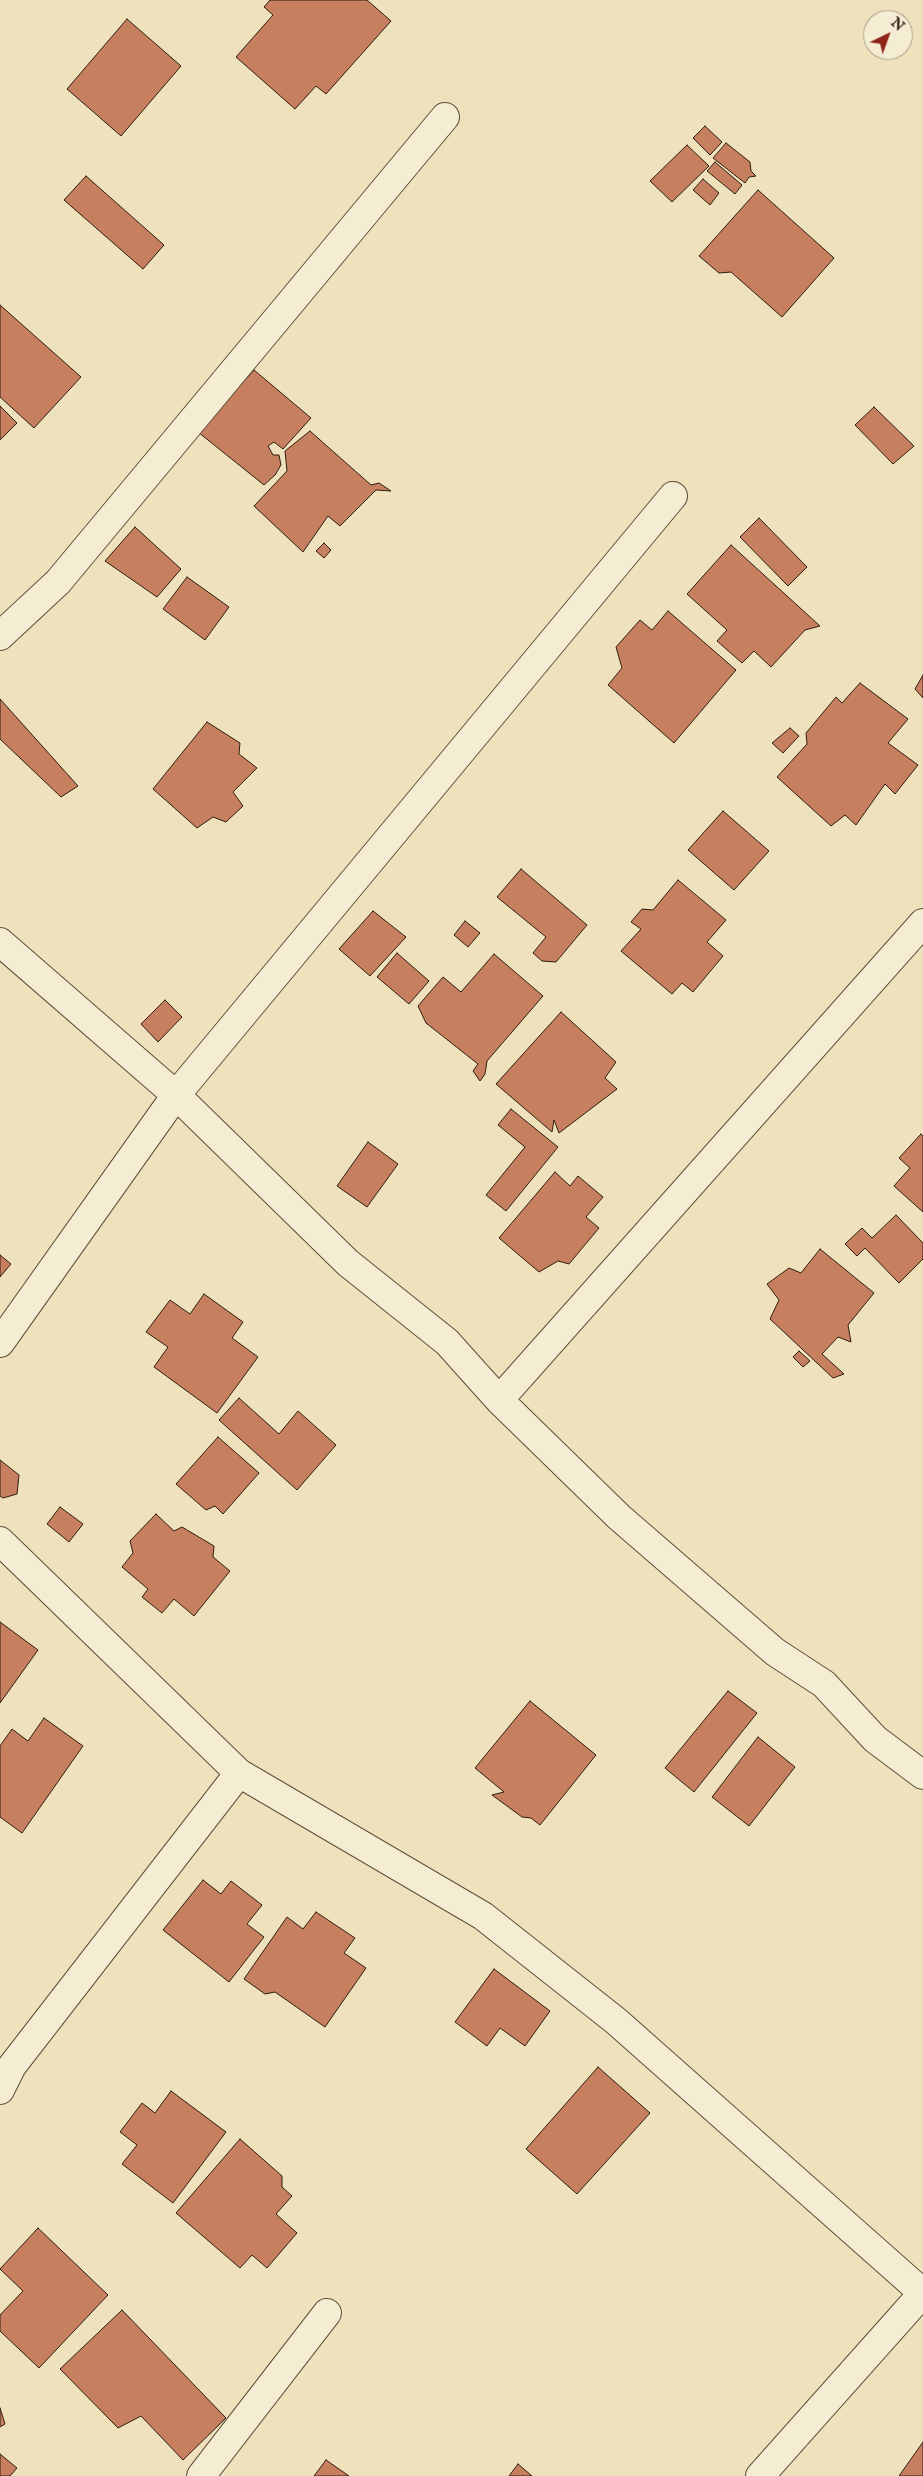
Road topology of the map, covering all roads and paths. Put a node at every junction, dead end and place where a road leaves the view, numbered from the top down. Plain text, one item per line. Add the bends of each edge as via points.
1 (445, 117) dead end
2 (673, 496) dead end
3 (0, 636) edge
4 (923, 923) edge
5 (0, 942) edge
6 (176, 1095) junction
7 (0, 1343) edge
8 (499, 1400) junction
9 (0, 1541) edge
10 (239, 1773) junction
11 (923, 1775) edge
12 (0, 2090) edge
13 (923, 2293) edge
14 (327, 2313) dead end
15 (201, 2476) edge
16 (760, 2476) edge

1 - 3 street via 58,582
2 - 6 street
4 - 8 street
5 - 6 street
6 - 7 street
6 - 8 street via 348,1262 447,1342
8 - 11 street via 619,1517 775,1652 824,1684 875,1739
9 - 10 street
10 - 12 street via 12,2066
10 - 13 street via 483,1916 616,2021
13 - 16 street
14 - 15 street

